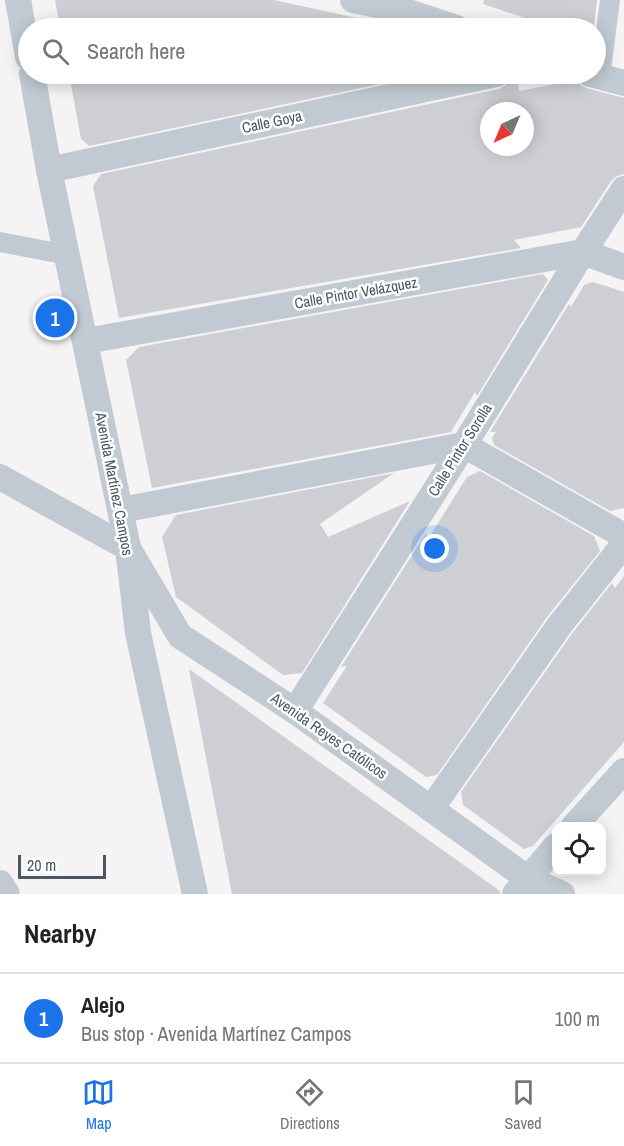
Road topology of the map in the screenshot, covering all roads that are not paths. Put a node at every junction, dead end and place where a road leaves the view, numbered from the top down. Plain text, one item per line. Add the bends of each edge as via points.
1 (18, 0) edge
2 (352, 0) edge
3 (610, 0) edge
4 (21, 18) edge
5 (426, 18) edge
6 (606, 62) edge
7 (34, 84) edge
8 (449, 84) edge
9 (49, 170) junction
10 (624, 189) edge
11 (0, 242) edge
12 (583, 252) junction
13 (68, 255) junction
14 (624, 267) edge
15 (86, 341) junction
16 (464, 445) junction
17 (0, 477) edge
18 (121, 510) junction
19 (624, 536) edge
20 (624, 544) edge
21 (128, 548) junction
22 (295, 711) junction
23 (624, 771) edge
24 (431, 809) junction
25 (578, 822) edge
26 (552, 851) edge
27 (0, 883) edge
28 (521, 886) edge
29 (7, 894) edge
30 (195, 894) edge
31 (562, 894) edge

1 - 4 street
2 - 5 street
3 - 6 street
7 - 9 street, Avenida Martínez Campos
8 - 9 street, Calle Goya
9 - 13 street, Avenida Martínez Campos
10 - 12 street, Calle Pintor Sorolla
11 - 13 street
12 - 14 street
12 - 15 street, Calle Pintor Velázquez
12 - 16 street, Calle Pintor Sorolla
13 - 15 street, Avenida Martínez Campos
15 - 18 street, Avenida Martínez Campos
16 - 18 street
16 - 19 street
16 - 22 street, Calle Pintor Sorolla
17 - 21 street
18 - 21 street, Avenida Martínez Campos
20 - 24 street via 559,626
21 - 22 street, Avenida Reyes Católicos via 180,636
21 - 30 street, Avenida Martínez Campos via 138,633
22 - 24 street, Avenida Reyes Católicos
23 - 25 street
24 - 28 street, Avenida Reyes Católicos
26 - 28 street
27 - 29 street
28 - 31 street, Avenida Reyes Católicos

